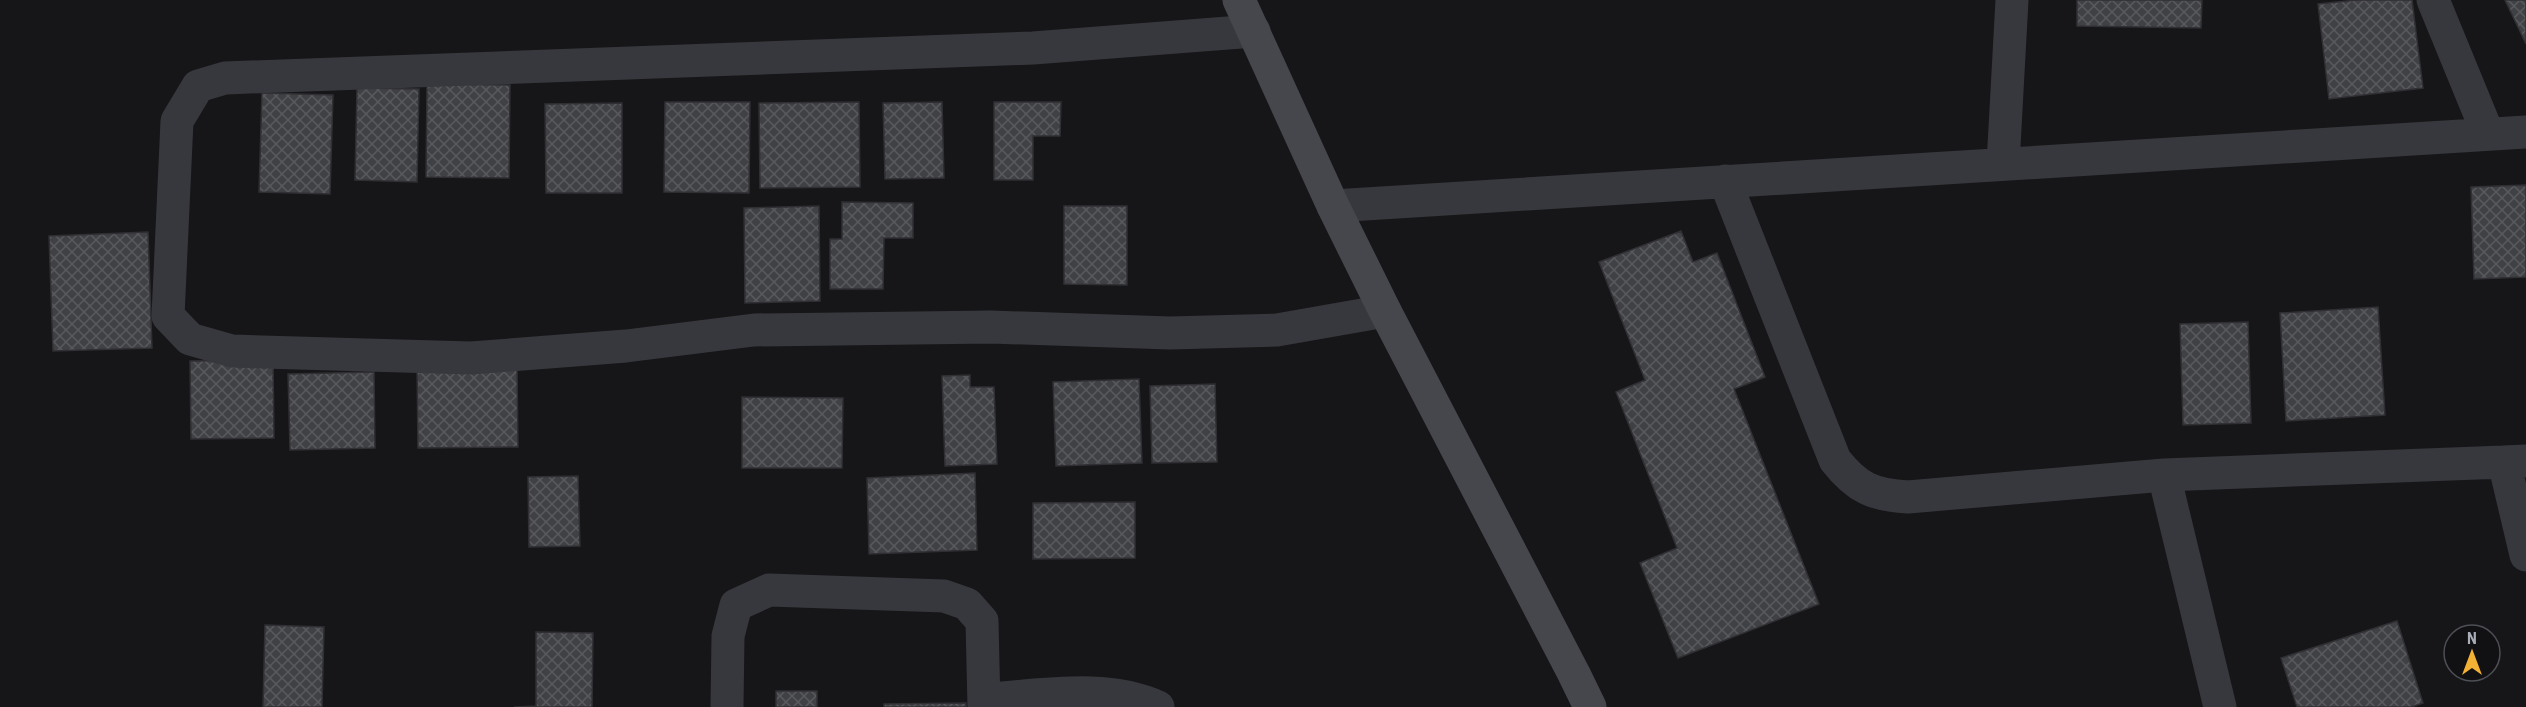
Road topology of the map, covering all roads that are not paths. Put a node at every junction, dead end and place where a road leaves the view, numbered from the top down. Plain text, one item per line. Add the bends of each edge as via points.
1 (1239, 0) edge
2 (2012, 0) edge
3 (2433, 0) edge
4 (1254, 31) junction
5 (2526, 132) edge
6 (2488, 134) junction
7 (2002, 164) junction
8 (1725, 181) junction
9 (1333, 206) junction
10 (1384, 311) junction
11 (2515, 462) edge
12 (2164, 475) junction
13 (2526, 555) edge
14 (984, 703) edge
15 (727, 707) edge
16 (1158, 707) edge
17 (1590, 707) edge
18 (2220, 707) edge

1 - 4 street
2 - 7 street
3 - 6 street
4 - 9 street
4 - 10 street via 1033,48 225,78 198,86 177,122 168,316 189,339 232,351 471,358 626,346 754,330 1277,330
5 - 6 street
6 - 7 street
7 - 8 street
8 - 9 street
8 - 12 street via 1835,460 1862,487 1883,495 1908,497
9 - 10 street
10 - 17 street
11 - 12 street
11 - 13 street
12 - 18 street
14 - 15 street via 982,621 967,603 944,596 769,590 736,605 728,636
14 - 16 street via 1081,693 1141,699

